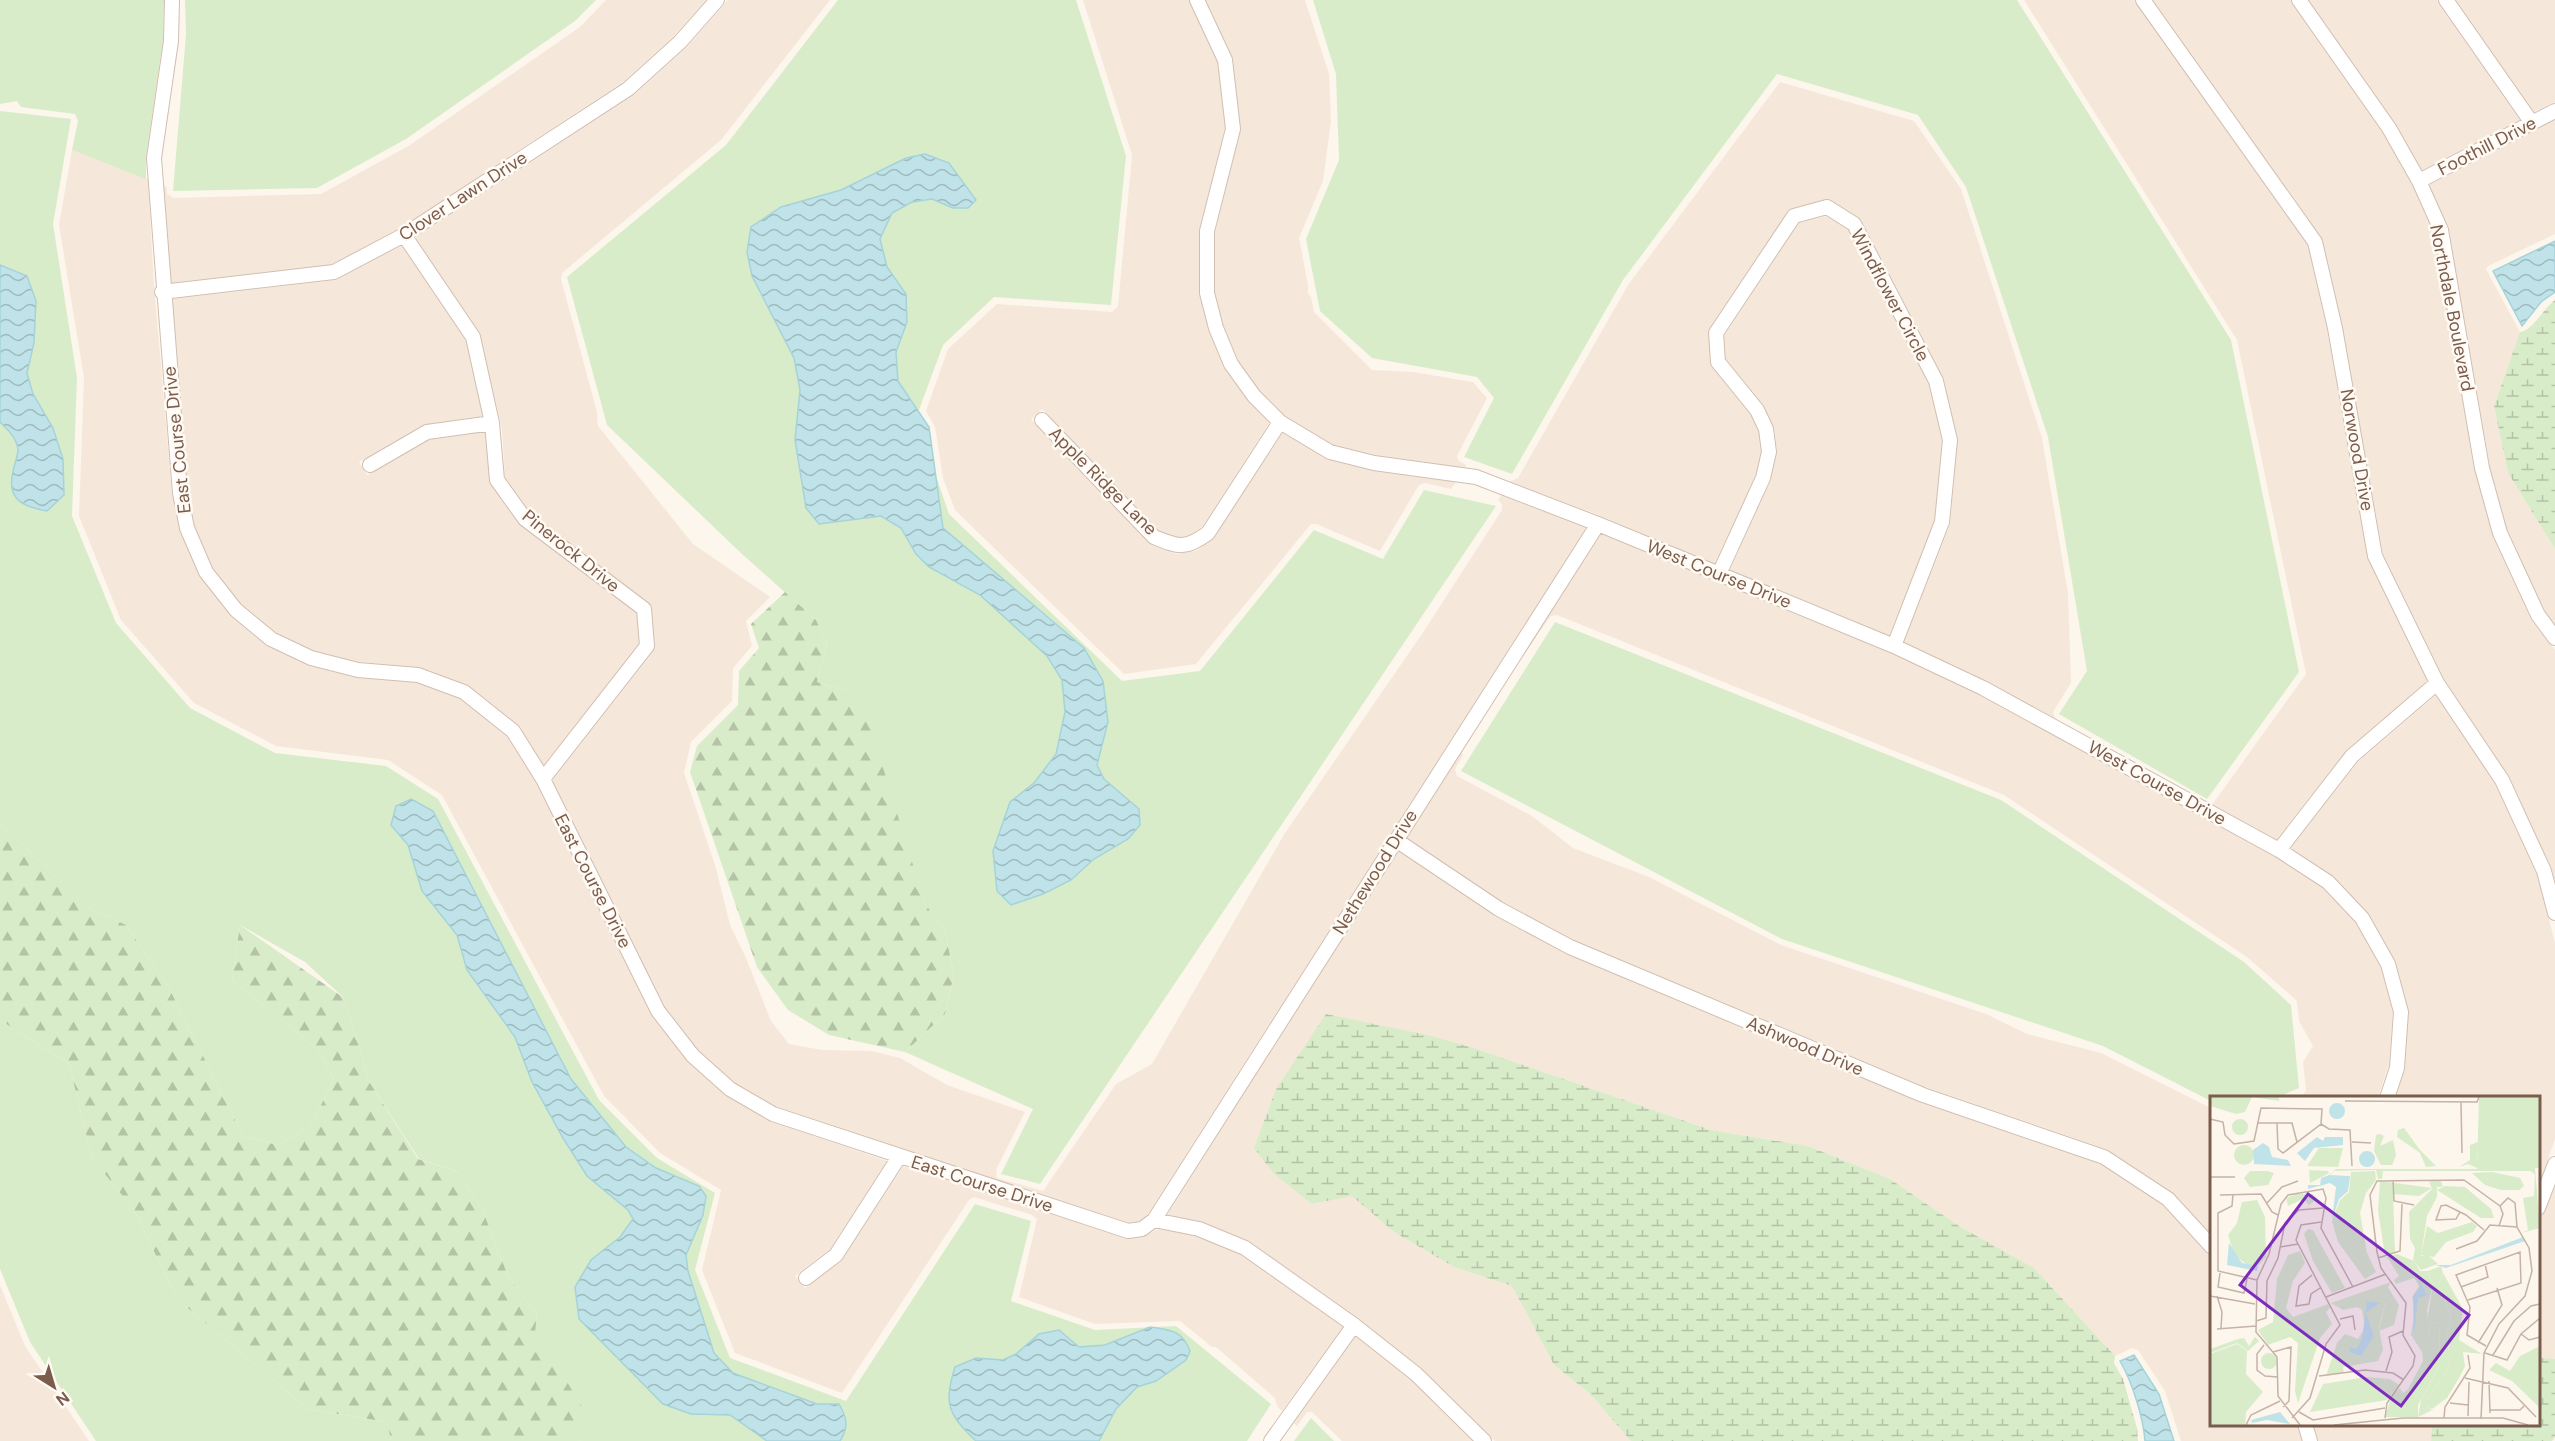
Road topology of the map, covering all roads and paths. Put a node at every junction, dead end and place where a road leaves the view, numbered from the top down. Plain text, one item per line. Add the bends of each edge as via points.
1 (172, 0) edge
2 (717, 0) edge
3 (1197, 0) edge
4 (2143, 0) edge
5 (2300, 0) edge
6 (2446, 0) edge
7 (2555, 111) edge
8 (2532, 123) junction
9 (2419, 181) junction
10 (404, 235) junction
11 (162, 292) junction
12 (1042, 420) dead end
13 (1280, 422) junction
14 (492, 423) junction
15 (370, 465) dead end
16 (1598, 524) junction
17 (1719, 574) junction
18 (2555, 638) edge
19 (1894, 646) junction
20 (2437, 683) junction
21 (543, 779) junction
22 (1396, 840) junction
23 (2279, 850) junction
24 (2555, 913) edge
25 (2388, 1096) edge
26 (899, 1157) junction
27 (2555, 1164) edge
28 (2540, 1203) edge
29 (1154, 1220) junction
30 (2210, 1246) edge
31 (806, 1278) dead end
32 (1354, 1325) junction
33 (2305, 1426) edge
34 (1271, 1441) edge
35 (1484, 1441) edge
36 (2310, 1441) edge

1 - 11 street, East Course Drive via 171,41 154,158
2 - 10 street, Clover Lawn Drive via 680,42 628,89
3 - 13 street, West Course Drive via 1226,60 1233,129 1207,231 1207,293 1216,328 1232,364 1254,396
4 - 20 street, Norwood Drive via 2315,242 2335,328 2375,556
5 - 9 street, Northdale Boulevard via 2389,128
6 - 8 street
7 - 8 street, Foothill Drive
8 - 9 street, Foothill Drive
9 - 18 street, Northdale Boulevard via 2441,230 2482,468 2500,533 2538,615
10 - 11 street, Clover Lawn Drive via 334,272
10 - 14 street, Pinerock Drive via 472,337
11 - 21 street, East Course Drive via 180,493 187,528 206,572 236,610 270,639 311,658 358,670 418,675 464,692 513,731
12 - 13 street, Apple Ridge Lane via 1154,537 1178,546 1194,543 1208,533
13 - 16 street, West Course Drive via 1330,452 1374,463 1476,477
14 - 15 street via 427,432
14 - 21 street, Pinerock Drive via 497,480 525,519 644,609 647,646
16 - 17 street, West Course Drive
16 - 22 street, Nethewood Drive
17 - 19 street, West Course Drive
17 - 19 street, Windflower Circle via 1763,478 1769,453 1766,429 1757,410 1718,362 1716,333 1794,216 1827,207 1854,224 1860,234 1936,381 1950,440 1942,522
19 - 23 street, West Course Drive via 1983,688
20 - 23 street via 2352,756
20 - 24 street, Norwood Drive via 2502,780 2544,871
21 - 26 street, East Course Drive via 658,1011 693,1056 730,1089 773,1114
22 - 29 street, Nethewood Drive
22 - 30 street, Ashwood Drive via 1499,909 1570,947 1923,1095 2104,1157 2168,1199
23 - 25 street, West Course Drive via 2335,889 2362,918 2388,964 2401,1012 2397,1068
26 - 29 street, East Course Drive via 1128,1231 1142,1229
26 - 31 street via 836,1255
27 - 28 street
29 - 32 street via 1199,1229 1245,1248
32 - 34 street
32 - 35 street via 1416,1374
33 - 36 street

